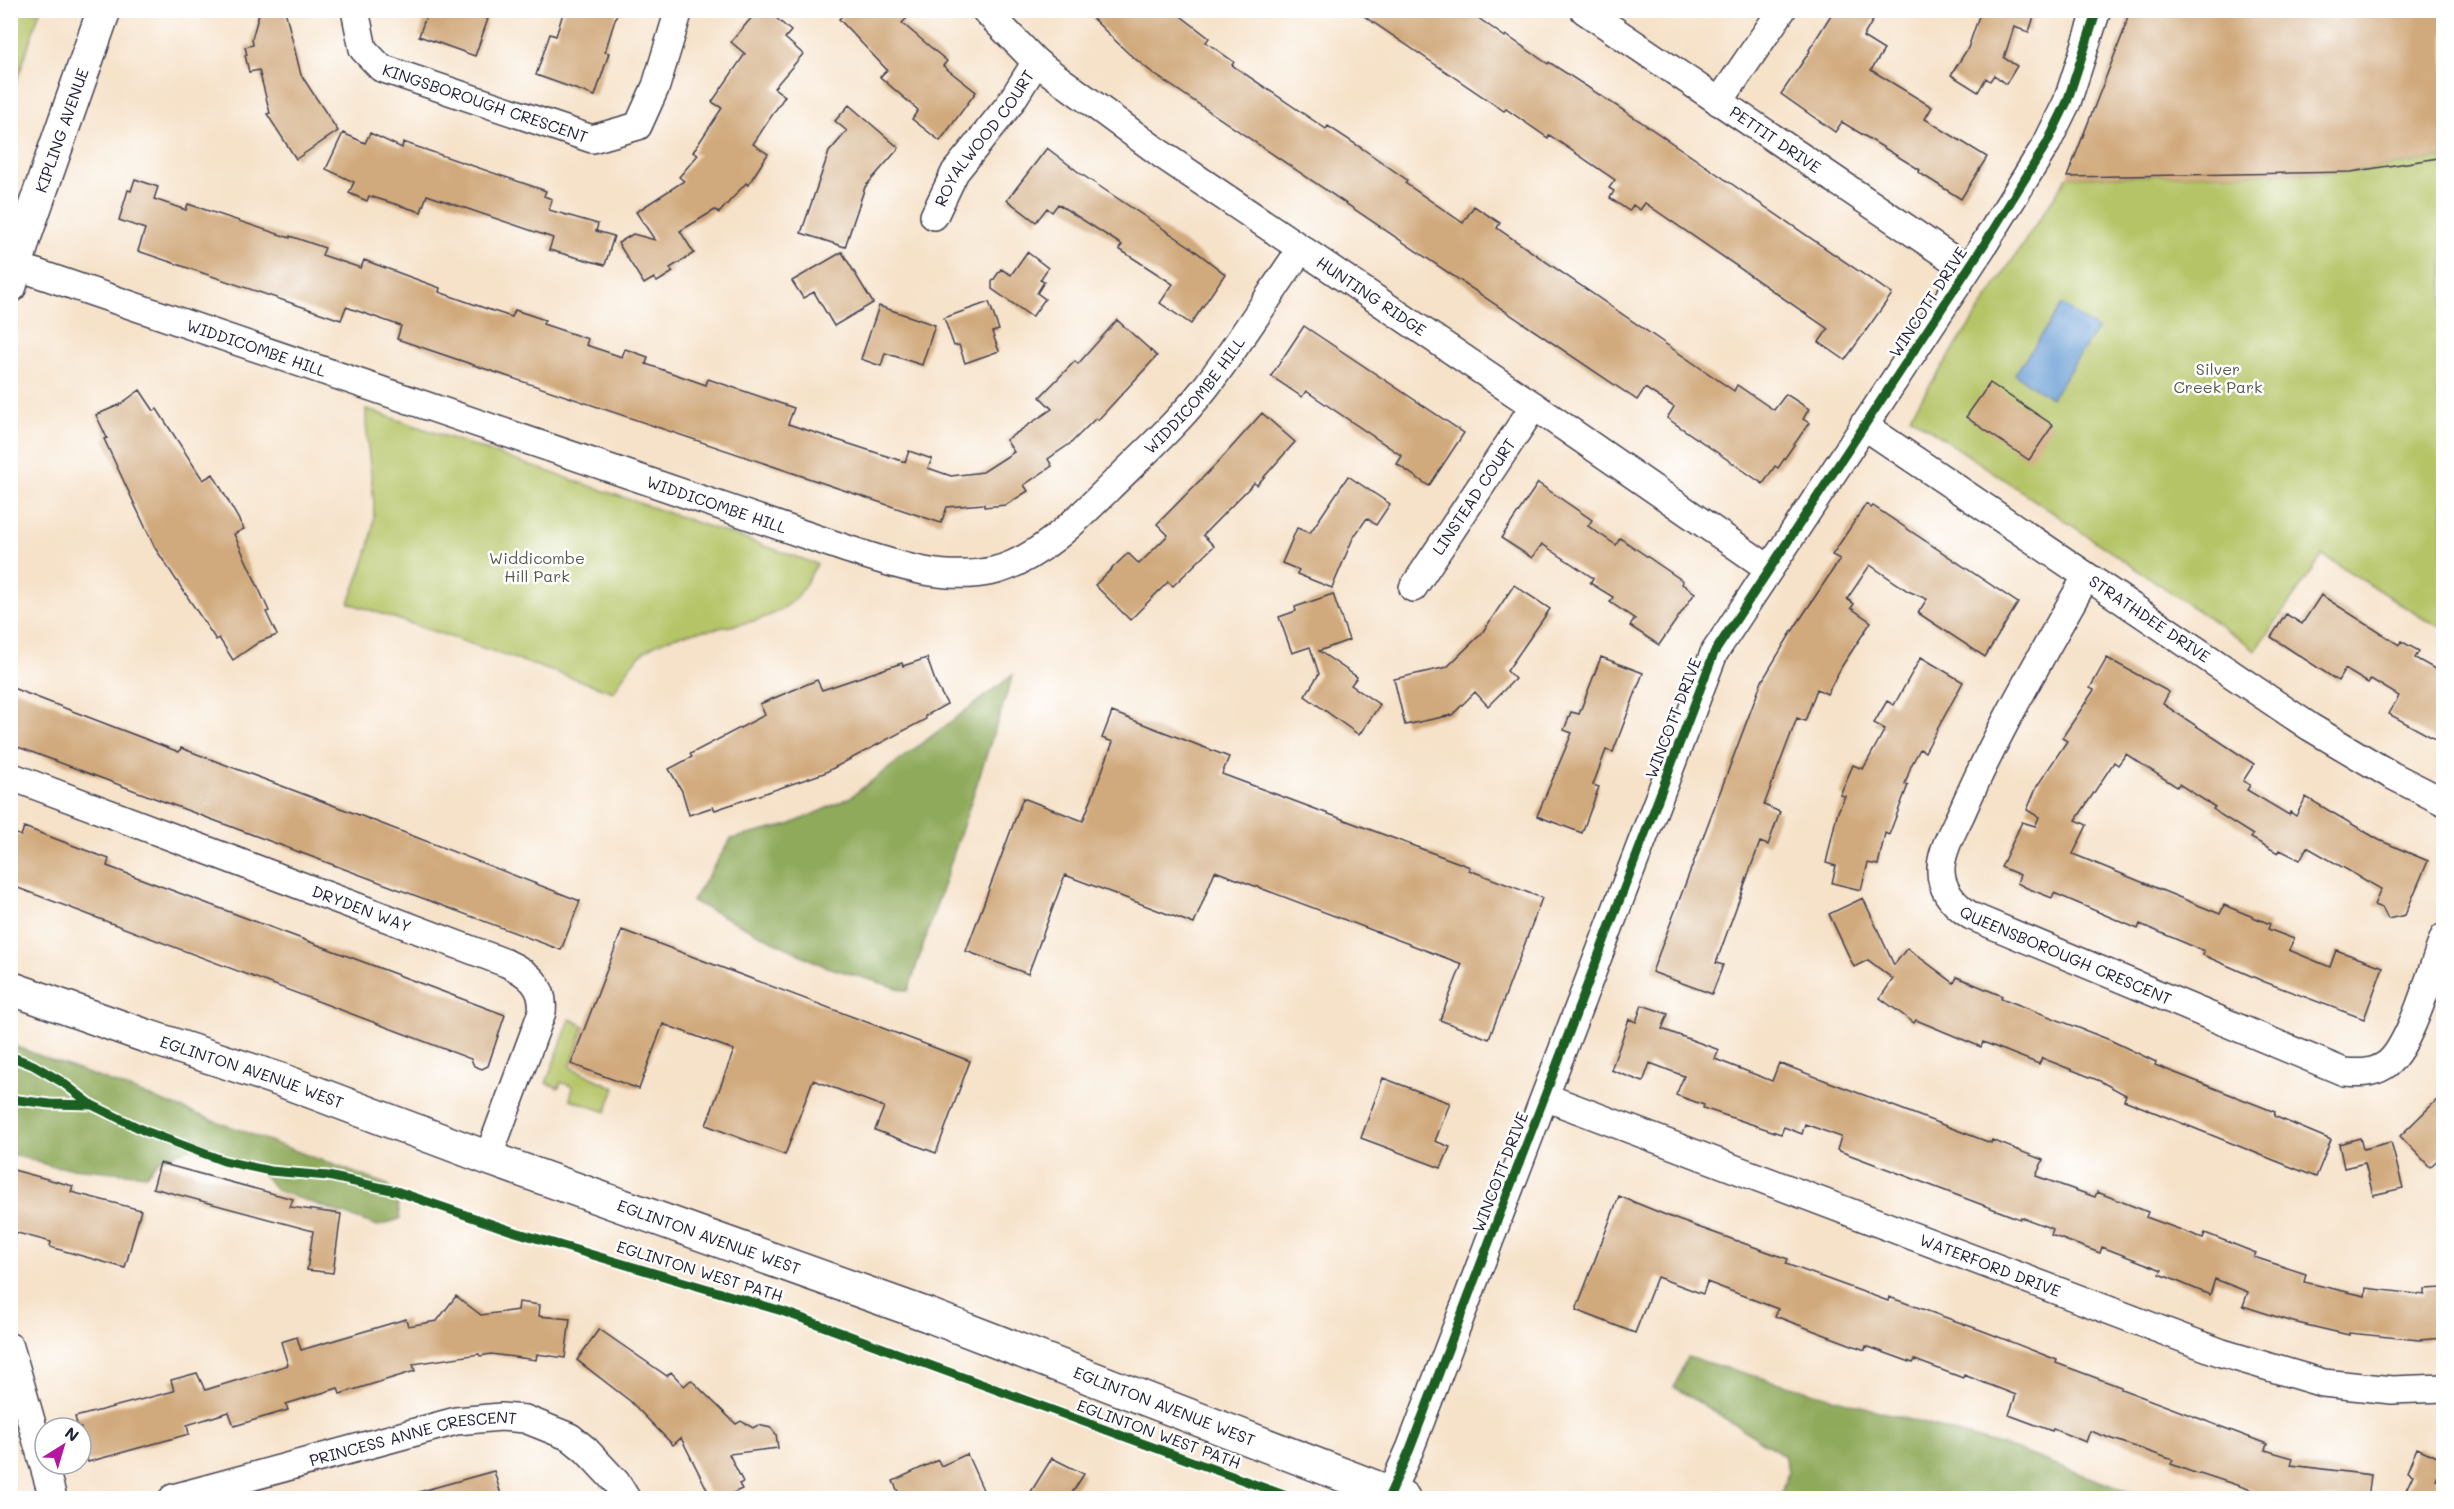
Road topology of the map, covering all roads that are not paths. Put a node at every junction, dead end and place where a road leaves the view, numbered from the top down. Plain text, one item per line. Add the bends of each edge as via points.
1 (104, 10) edge
2 (355, 10) edge
3 (679, 10) edge
4 (985, 10) edge
5 (1584, 10) edge
6 (1782, 10) edge
7 (2097, 10) edge
8 (1036, 62) junction
9 (1719, 102) junction
10 (934, 216) dead end
11 (1301, 249) junction
12 (1967, 269) junction
13 (13, 276) edge
14 (1534, 406) junction
15 (1863, 425) junction
16 (1768, 568) junction
17 (2086, 577) junction
18 (1413, 588) dead end
19 (10, 776) edge
20 (2444, 802) edge
21 (2444, 937) edge
22 (10, 988) edge
23 (1545, 1097) junction
24 (488, 1158) junction
25 (10, 1347) edge
26 (2444, 1388) edge
27 (1394, 1497) edge
28 (53, 1498) edge
29 (173, 1498) edge
30 (626, 1498) edge

1 - 13 main road, KIPLING AVENUE
2 - 3 street, KINGSBOROUGH CRESCENT via 363,49 381,68 592,139 638,126 656,86
4 - 8 street, HUNTING RIDGE
5 - 9 street, PETTIT DRIVE
6 - 9 street
7 - 12 street, WINCOTT DRIVE via 2067,102 2047,143
8 - 10 street, ROYALWOOD COURT via 1009,105 955,172
8 - 11 street, HUNTING RIDGE via 1161,154
9 - 12 street, PETTIT DRIVE
11 - 13 street, WIDDICOMBE HILL via 1205,388 1069,528 1030,555 994,571 955,574 914,571
11 - 14 street, HUNTING RIDGE
12 - 15 street, WINCOTT DRIVE
14 - 16 street, HUNTING RIDGE
14 - 18 street, LINSTEAD COURT
15 - 16 street, WINCOTT DRIVE
15 - 17 street, STRATHDEE DRIVE
16 - 23 street, WINCOTT DRIVE via 1714,653
17 - 20 street, STRATHDEE DRIVE via 2310,727
17 - 21 street, QUEENSBOROUGH CRESCENT via 1982,764 1946,848 1941,868 1944,887 1955,906 2344,1072 2367,1073 2397,1055
19 - 24 street, DRYDEN WAY via 495,959 530,976 540,993 542,1012
22 - 24 main road, EGLINTON AVENUE WEST via 281,1080
23 - 26 street, WATERFORD DRIVE via 2222,1353 2323,1383 2392,1390
23 - 27 street, WINCOTT DRIVE
24 - 27 main road, EGLINTON AVENUE WEST via 928,1315
25 - 28 street
29 - 30 street, PRINCESS ANNE CRESCENT via 456,1421 501,1417 525,1419 570,1437 616,1482

